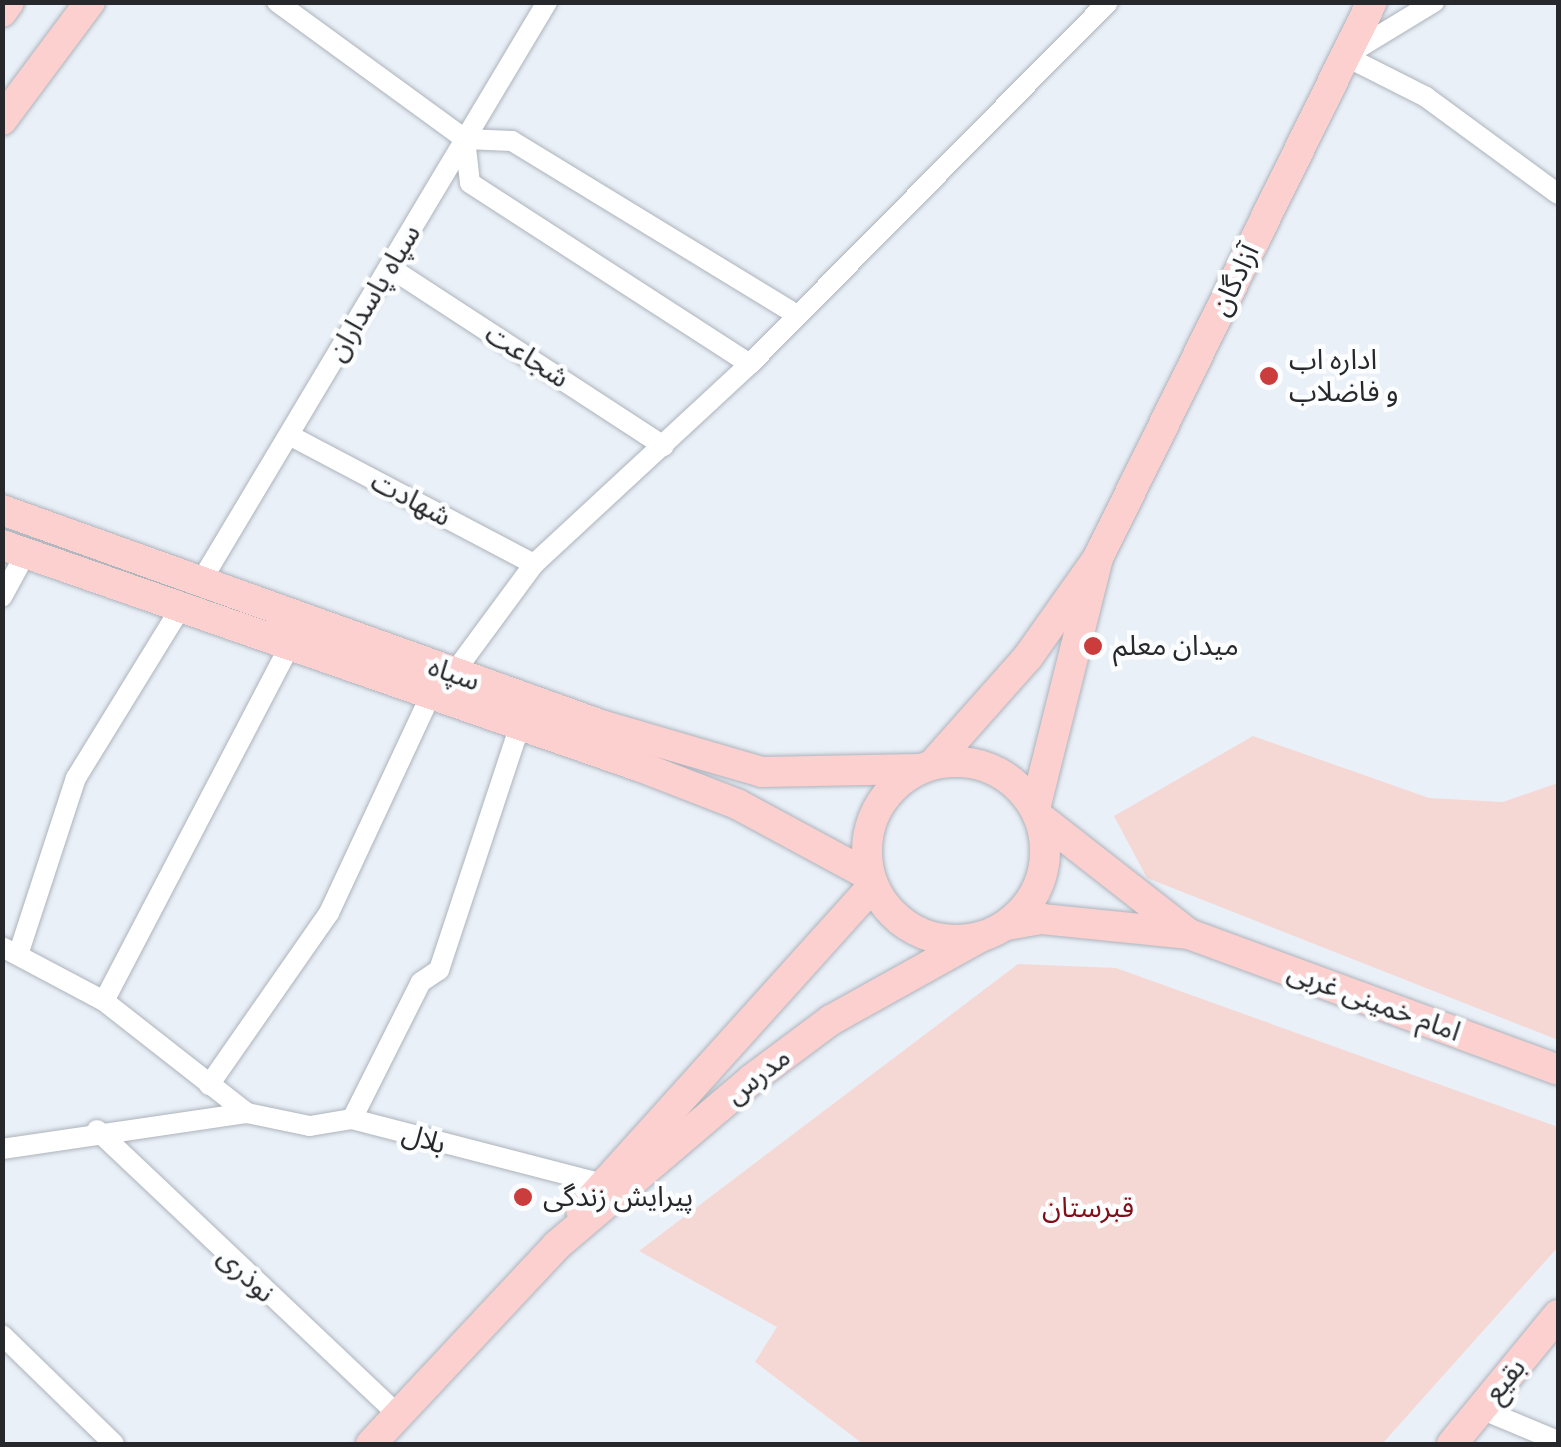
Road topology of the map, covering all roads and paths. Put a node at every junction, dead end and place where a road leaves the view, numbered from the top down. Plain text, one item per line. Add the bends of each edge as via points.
1 (9, 2) edge
2 (90, 2) edge
3 (278, 2) edge
4 (547, 2) edge
5 (1108, 2) edge
6 (1434, 2) edge
7 (1361, 8) edge
8 (2, 12) edge
9 (1346, 56) junction
10 (2, 120) edge
11 (465, 139) junction
12 (1558, 194) edge
13 (389, 267) junction
14 (797, 315) junction
15 (750, 364) junction
16 (289, 434) junction
17 (664, 446) junction
18 (2, 510) edge
19 (14, 549) edge
20 (1098, 558) junction
21 (534, 564) junction
22 (200, 583) junction
23 (2, 596) edge
24 (181, 607) junction
25 (290, 645) junction
26 (442, 684) junction
27 (520, 725) junction
28 (926, 767) junction
29 (1037, 812) junction
30 (871, 881) junction
31 (994, 931) junction
32 (1188, 934) junction
33 (11, 950) edge
34 (104, 1001) junction
35 (1558, 1070) edge
36 (209, 1084) junction
37 (247, 1113) junction
38 (352, 1119) junction
39 (97, 1130) junction
40 (2, 1150) edge
41 (599, 1183) junction
42 (556, 1246) junction
43 (1558, 1316) edge
44 (2, 1336) edge
45 (1482, 1408) junction
46 (400, 1416) junction
47 (1558, 1440) edge
48 (114, 1444) edge
49 (371, 1444) edge
50 (1452, 1444) edge

1 - 8 main road
2 - 10 main road
3 - 11 street
4 - 11 street, سپاه پاسداران
5 - 14 street
6 - 9 street
7 - 9 main road, آزادگان
9 - 12 street via 1426,97
9 - 20 main road, آزادگان
11 - 13 street, سپاه پاسداران
11 - 14 street via 512,141
11 - 15 street via 470,182
13 - 16 street, سپاه پاسداران
13 - 17 street, شجاعت
14 - 15 street
15 - 17 street
16 - 21 street, شهادت
16 - 22 street, سپاه پاسداران
17 - 21 street
18 - 22 main road, سپاه
19 - 23 street
19 - 24 main road, سپاه
20 - 28 main road via 1028,658
20 - 29 main road
21 - 26 street
22 - 26 main road, سپاه
24 - 25 main road, سپاه
24 - 33 street via 76,778
25 - 26 main road, سپاه
25 - 34 street
26 - 27 main road, سپاه
26 - 28 main road, سپاه via 786,777
26 - 36 street via 329,913
27 - 30 main road, سپاه via 737,804
27 - 38 street via 439,970 421,982
28 - 29 main road via 992,769
28 - 30 main road via 872,816
29 - 31 main road via 1041,880
29 - 32 main road, امام خمینی غربی
30 - 31 main road via 924,934
30 - 41 main road, مدرس
31 - 32 main road, امام خمینی غربی via 1042,919
31 - 42 main road, مدرس via 831,1020
32 - 35 main road, امام خمینی غربی
33 - 34 street, بلال
34 - 36 street, بلال
36 - 37 street, بلال
37 - 38 street, بلال via 310,1126
37 - 39 street, بلال
38 - 41 street, بلال
39 - 40 street, بلال
39 - 46 street, نوذری
41 - 42 main road, مدرس
42 - 46 main road, مدرس
43 - 45 main road, بقیع
44 - 48 street
45 - 47 street
45 - 50 main road, بقیع
46 - 49 main road, مدرس

